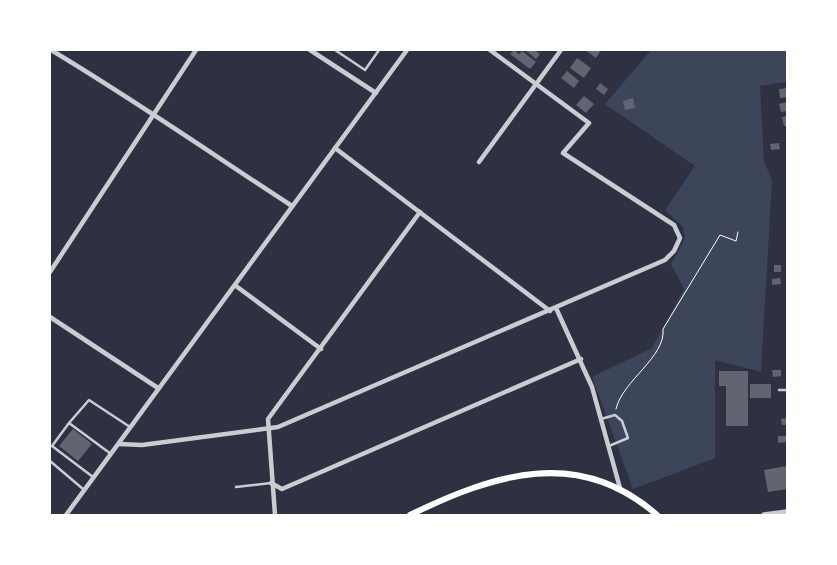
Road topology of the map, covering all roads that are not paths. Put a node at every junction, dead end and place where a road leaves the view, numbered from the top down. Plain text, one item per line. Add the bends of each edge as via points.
1 (51, 50) edge
2 (196, 50) edge
3 (310, 50) edge
4 (335, 50) edge
5 (378, 50) edge
6 (407, 50) edge
7 (490, 50) edge
8 (561, 50) edge
9 (535, 84) junction
10 (376, 93) junction
11 (152, 115) junction
12 (335, 148) junction
13 (478, 162) dead end
14 (292, 206) junction
15 (420, 212) junction
16 (50, 272) edge
17 (236, 286) junction
18 (556, 308) junction
19 (550, 311) junction
20 (50, 317) edge
21 (320, 349) junction
22 (581, 360) junction
23 (158, 388) junction
24 (779, 390) dead end
25 (787, 390) edge
26 (601, 419) junction
27 (69, 423) junction
28 (131, 428) junction
29 (268, 428) junction
30 (120, 444) junction
31 (608, 447) junction
32 (112, 455) junction
33 (50, 461) edge
34 (94, 478) junction
35 (271, 483) junction
36 (236, 487) dead end
37 (620, 488) junction
38 (85, 490) junction
39 (787, 512) edge
40 (653, 514) edge
41 (66, 515) edge
42 (275, 515) edge
43 (410, 515) edge
44 (764, 515) edge

1 - 11 street via 125,94
2 - 11 street
3 - 10 street
4 - 5 lane via 365,70
6 - 10 street
7 - 9 street
8 - 9 street
9 - 13 street
9 - 18 street via 589,123 563,153 674,226 680,238 665,260
10 - 12 street
11 - 14 street
11 - 16 street
12 - 14 street
12 - 15 street
14 - 17 street
15 - 19 street
15 - 21 street
17 - 21 street
17 - 23 street
18 - 19 street
18 - 22 street
19 - 29 street via 278,427
20 - 23 street
21 - 29 street via 268,419
22 - 26 street
22 - 35 street via 282,489
23 - 28 street
24 - 25 lane
26 - 31 street
26 - 31 lane via 615,416 622,421 628,438
27 - 28 lane via 89,400
27 - 32 lane
27 - 34 lane via 52,446
28 - 30 street
29 - 30 street via 142,445
29 - 35 street
30 - 32 street
31 - 37 street
32 - 34 street
33 - 38 lane
34 - 38 street
35 - 36 lane
35 - 42 street
37 - 40 main road
37 - 43 main road via 585,476 559,473 515,475 491,481
38 - 41 street
39 - 44 street

